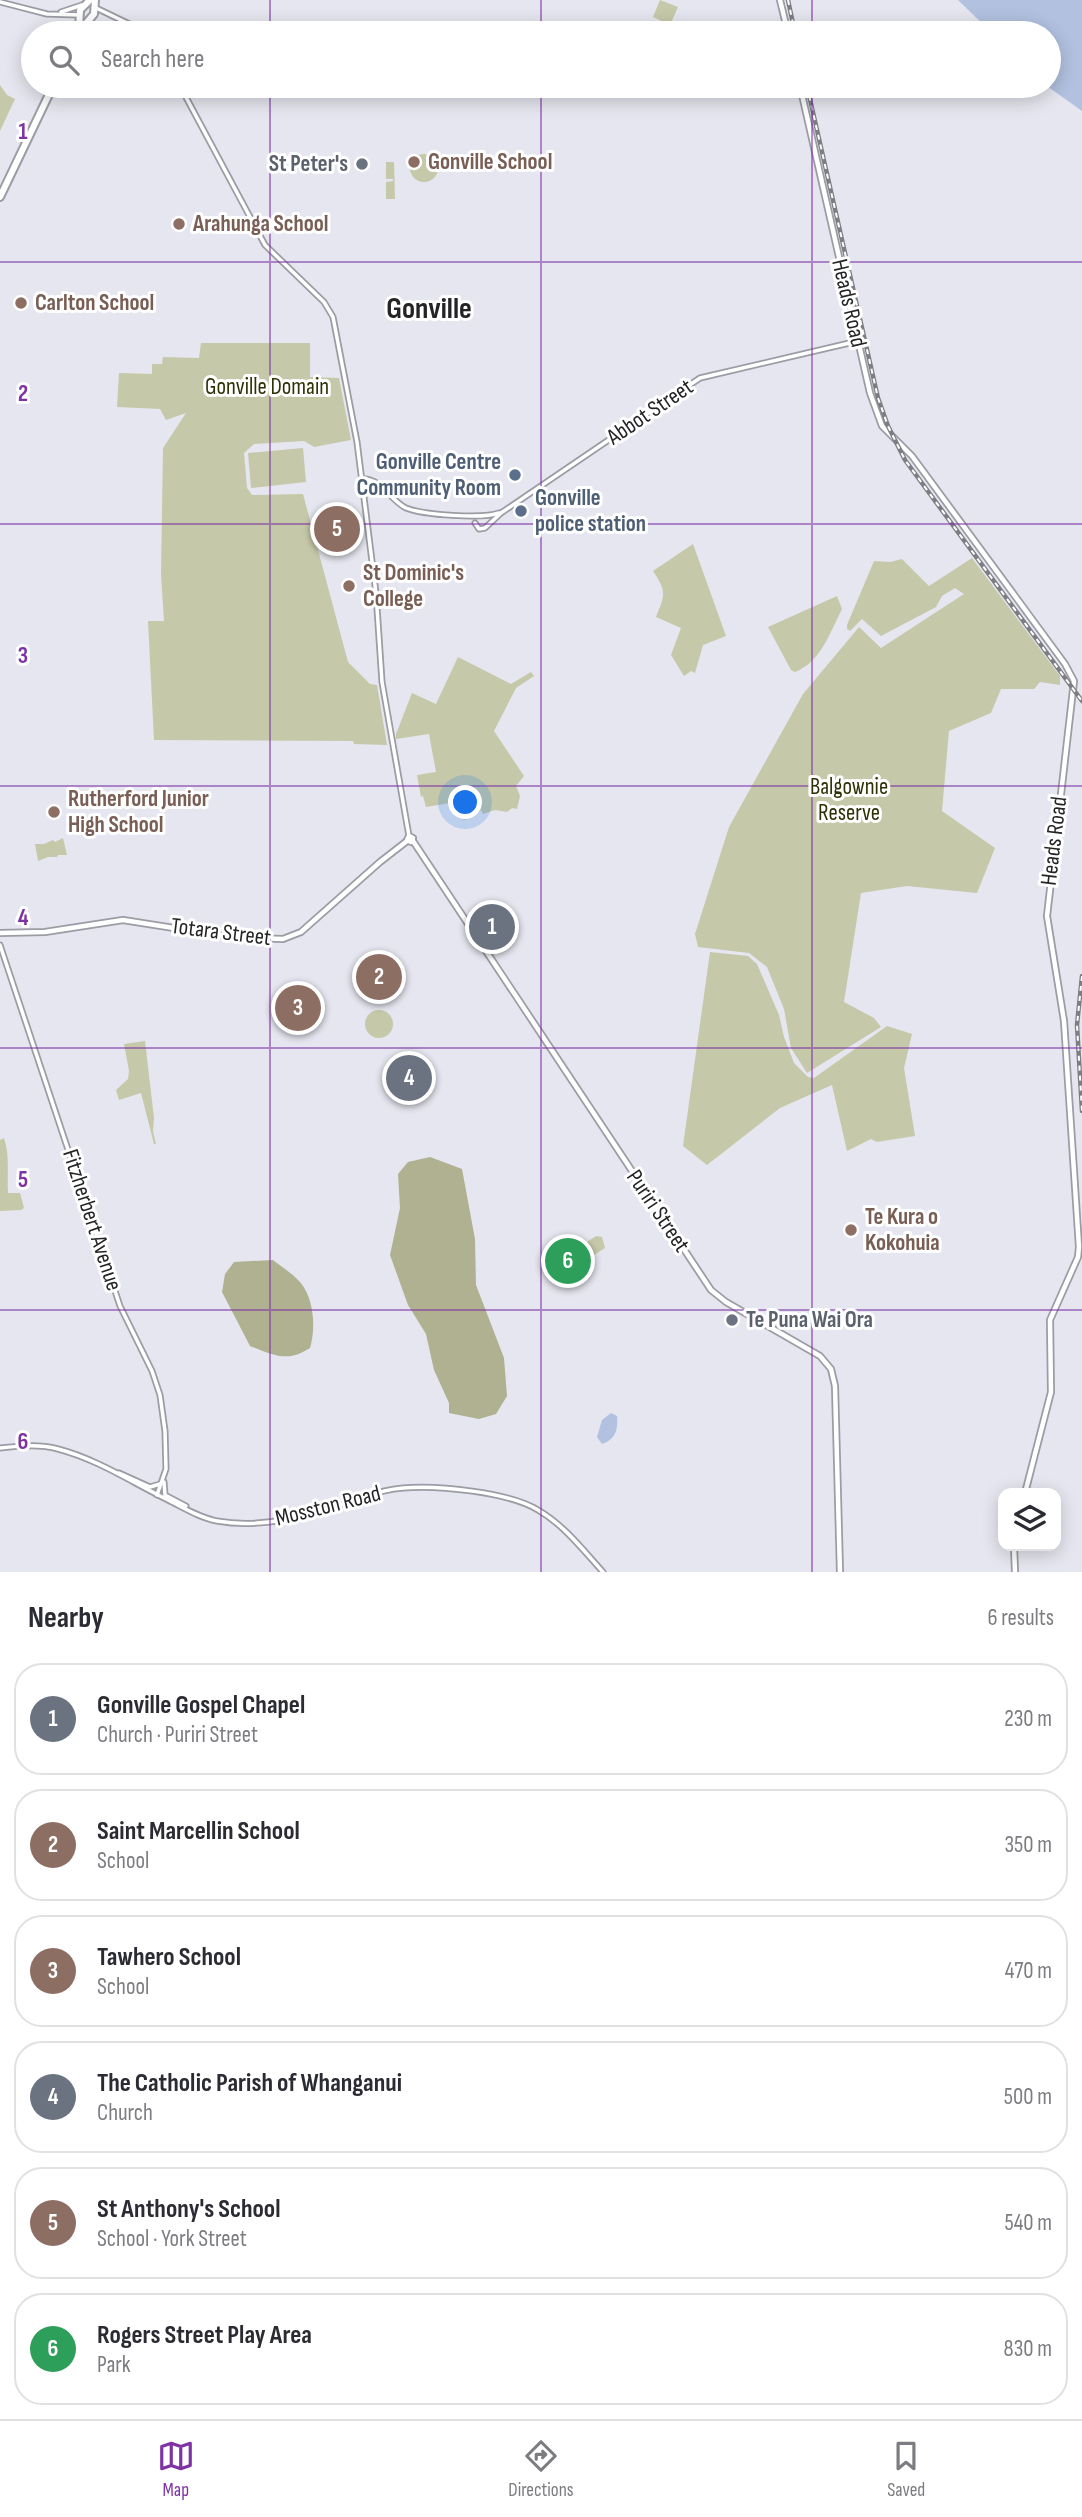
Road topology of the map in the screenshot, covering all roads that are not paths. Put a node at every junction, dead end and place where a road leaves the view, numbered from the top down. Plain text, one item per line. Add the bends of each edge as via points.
1 (780, 0) edge
2 (0, 2) edge
3 (89, 3) edge
4 (60, 13) junction
5 (106, 14) junction
6 (81, 15) junction
7 (91, 17) junction
8 (80, 21) edge
9 (88, 21) edge
10 (121, 21) edge
11 (785, 21) edge
12 (47, 98) edge
13 (186, 98) edge
14 (803, 98) edge
15 (0, 197) edge
16 (858, 341) junction
17 (362, 479) junction
18 (501, 513) junction
19 (462, 516) junction
20 (482, 517) junction
21 (475, 523) junction
22 (486, 527) junction
23 (410, 839) junction
24 (0, 927) edge
25 (3, 932) edge
26 (0, 945) edge
27 (0, 1448) edge
28 (113, 1473) junction
29 (163, 1480) junction
30 (1026, 1488) edge
31 (157, 1495) junction
32 (201, 1517) junction
33 (1014, 1551) edge
34 (603, 1572) edge
35 (840, 1572) edge
36 (1015, 1572) edge

1 - 11 main road
2 - 4 street
3 - 4 street
3 - 5 street
3 - 6 highway
3 - 7 highway
4 - 6 street
5 - 7 street
5 - 10 street
6 - 7 highway
6 - 8 highway
7 - 9 highway
12 - 15 highway
13 - 17 street, Puriri Street via 265,245 331,313
14 - 16 main road, Heads Road
16 - 18 street, Abbot Street via 699,379
16 - 30 main road, Heads Road via 880,423 918,464 1073,681 1046,916 1063,1021 1079,1247 1050,1320 1051,1392
17 - 19 street, Abbot Street via 373,481 409,509
17 - 23 street, Puriri Street via 384,701
18 - 20 street, Abbot Street
18 - 22 street, Abbot Street
19 - 20 street, Abbot Street
19 - 21 street
20 - 21 street
20 - 22 street via 488,522
21 - 22 street via 479,529
23 - 25 main road, Totara Street via 289,938 229,937 129,920 45,932
23 - 35 main road, Puriri Street via 714,1294 829,1365 835,1386
24 - 25 main road
26 - 29 street, Fitzherbert Avenue via 120,1306 157,1385 165,1432
27 - 28 street, Mosston Road via 58,1449
28 - 29 street via 152,1487
28 - 31 street, Mosston Road
29 - 31 street, Fitzherbert Avenue
29 - 32 street via 166,1496
31 - 32 street, Mosston Road
32 - 34 street, Mosston Road via 242,1523 286,1519 403,1488 484,1494 536,1508
33 - 36 main road

